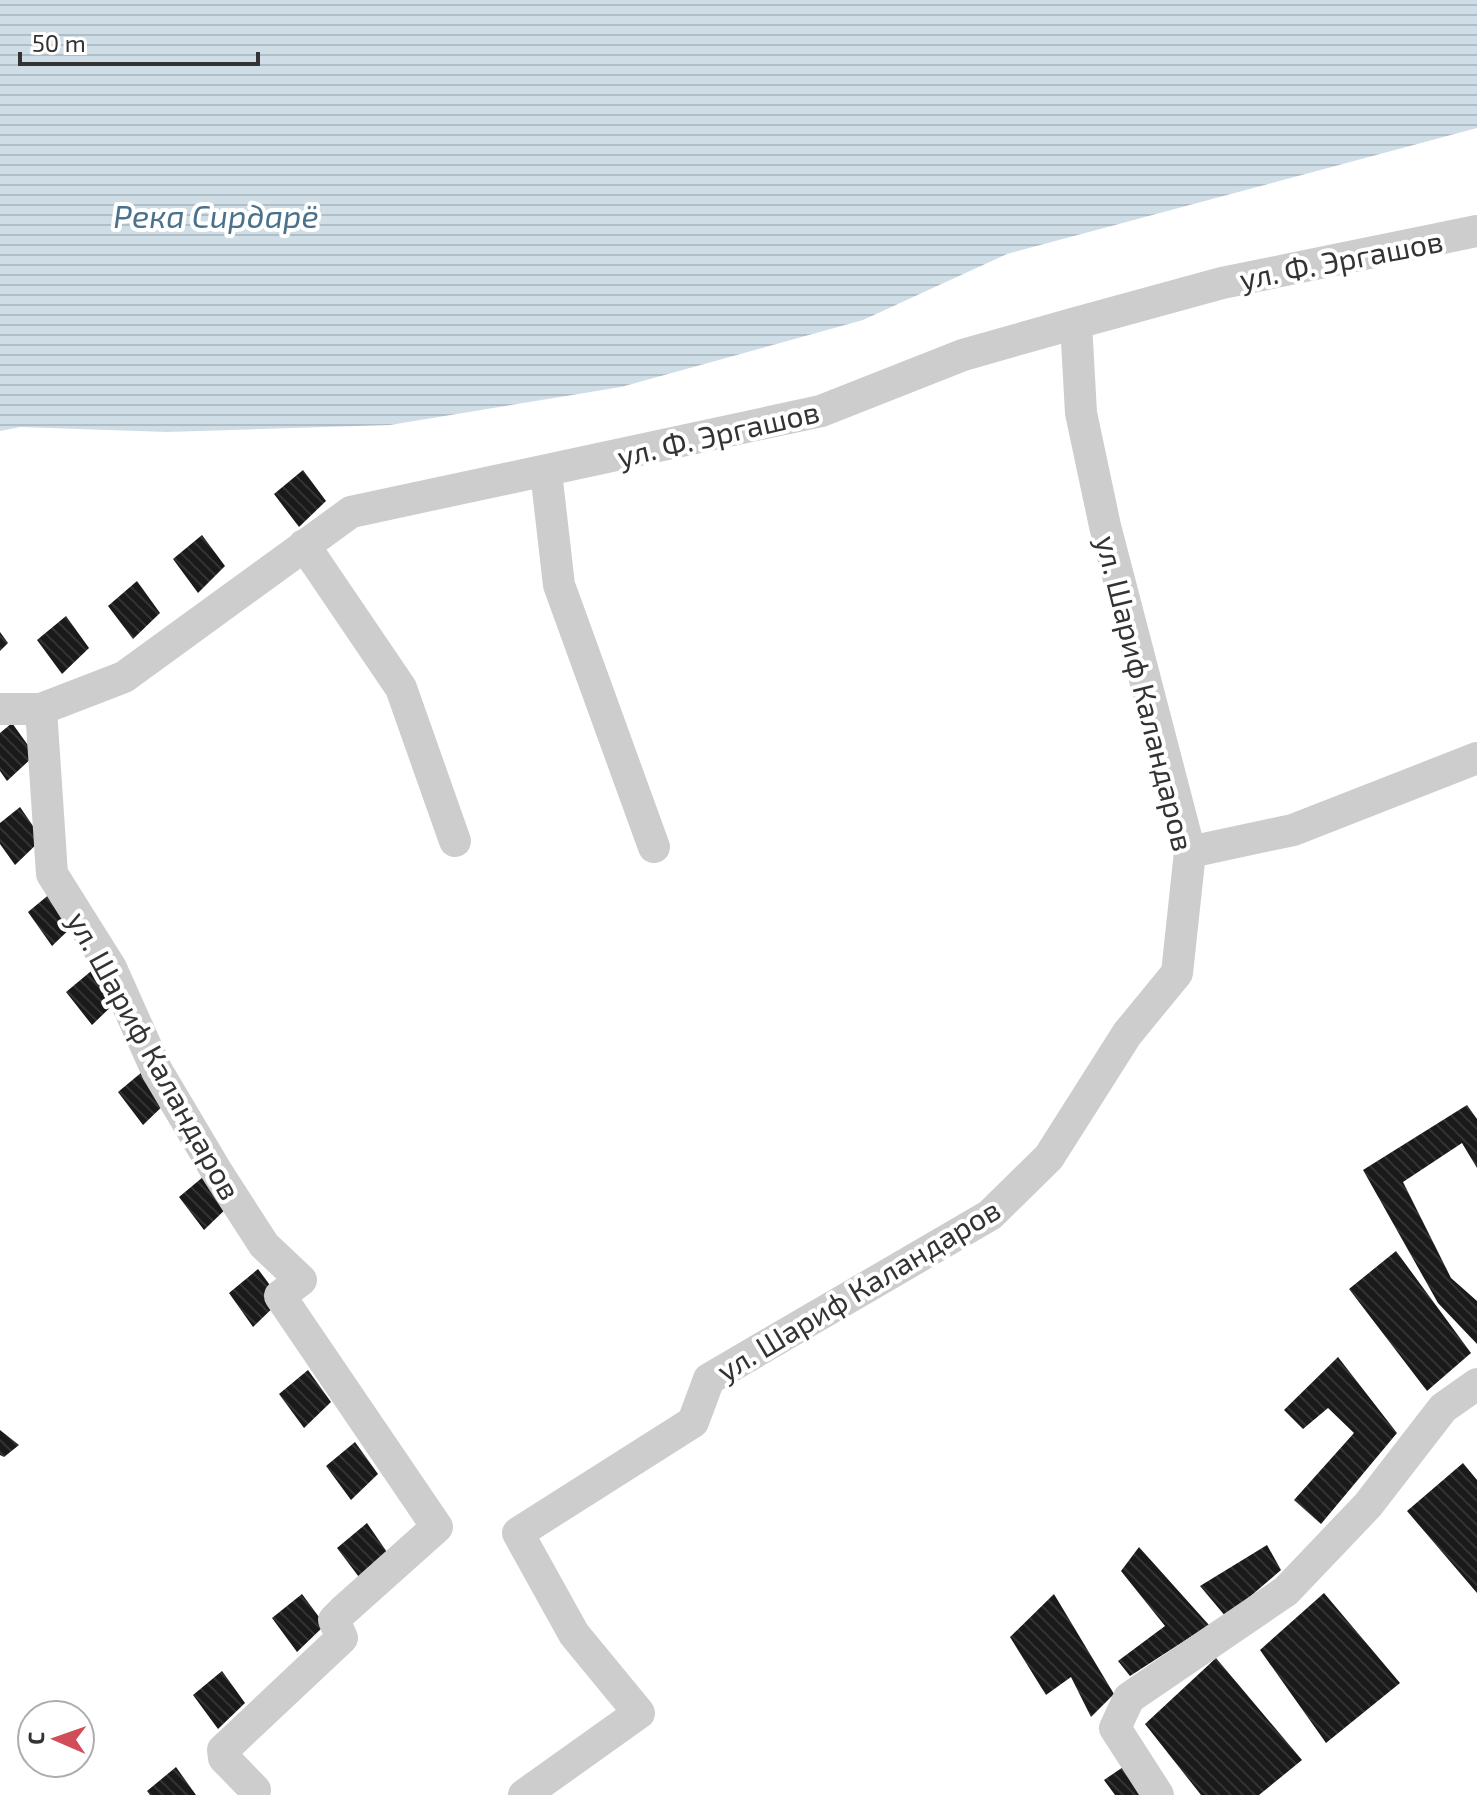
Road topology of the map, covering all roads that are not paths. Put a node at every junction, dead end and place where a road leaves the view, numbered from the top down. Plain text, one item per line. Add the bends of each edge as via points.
1 (1477, 231) edge
2 (1076, 323) junction
3 (546, 472) junction
4 (304, 545) junction
5 (0, 709) edge
6 (41, 709) junction
7 (1477, 758) edge
8 (455, 841) dead end
9 (654, 847) dead end
10 (1190, 852) junction
11 (1477, 1384) edge
12 (254, 1793) edge
13 (524, 1795) edge
14 (1158, 1795) edge

1 - 2 street, ул. Ф. Эргашов via 1222,283
2 - 3 street, ул. Ф. Эргашов via 963,355 821,411
2 - 10 street, ул. Шариф Каландаров via 1081,413 1105,526
3 - 4 street, ул. Ф. Эргашов via 351,512
3 - 9 street via 559,585
4 - 6 street, ул. Ф. Эргашов via 124,677
4 - 8 street via 401,688
5 - 6 street, ул. Ф. Эргашов
6 - 12 street, ул. Шариф Каландаров via 52,874 111,968 157,1071 217,1172 264,1245 301,1280 280,1296 437,1527 334,1620 342,1638 223,1750
7 - 10 street via 1293,830
10 - 13 street, ул. Шариф Каландаров via 1177,973 1127,1034 1049,1157 990,1215 709,1379 693,1422 518,1533 574,1634 639,1713
11 - 14 street via 1443,1408 1368,1505 1286,1591 1129,1698 1115,1728

